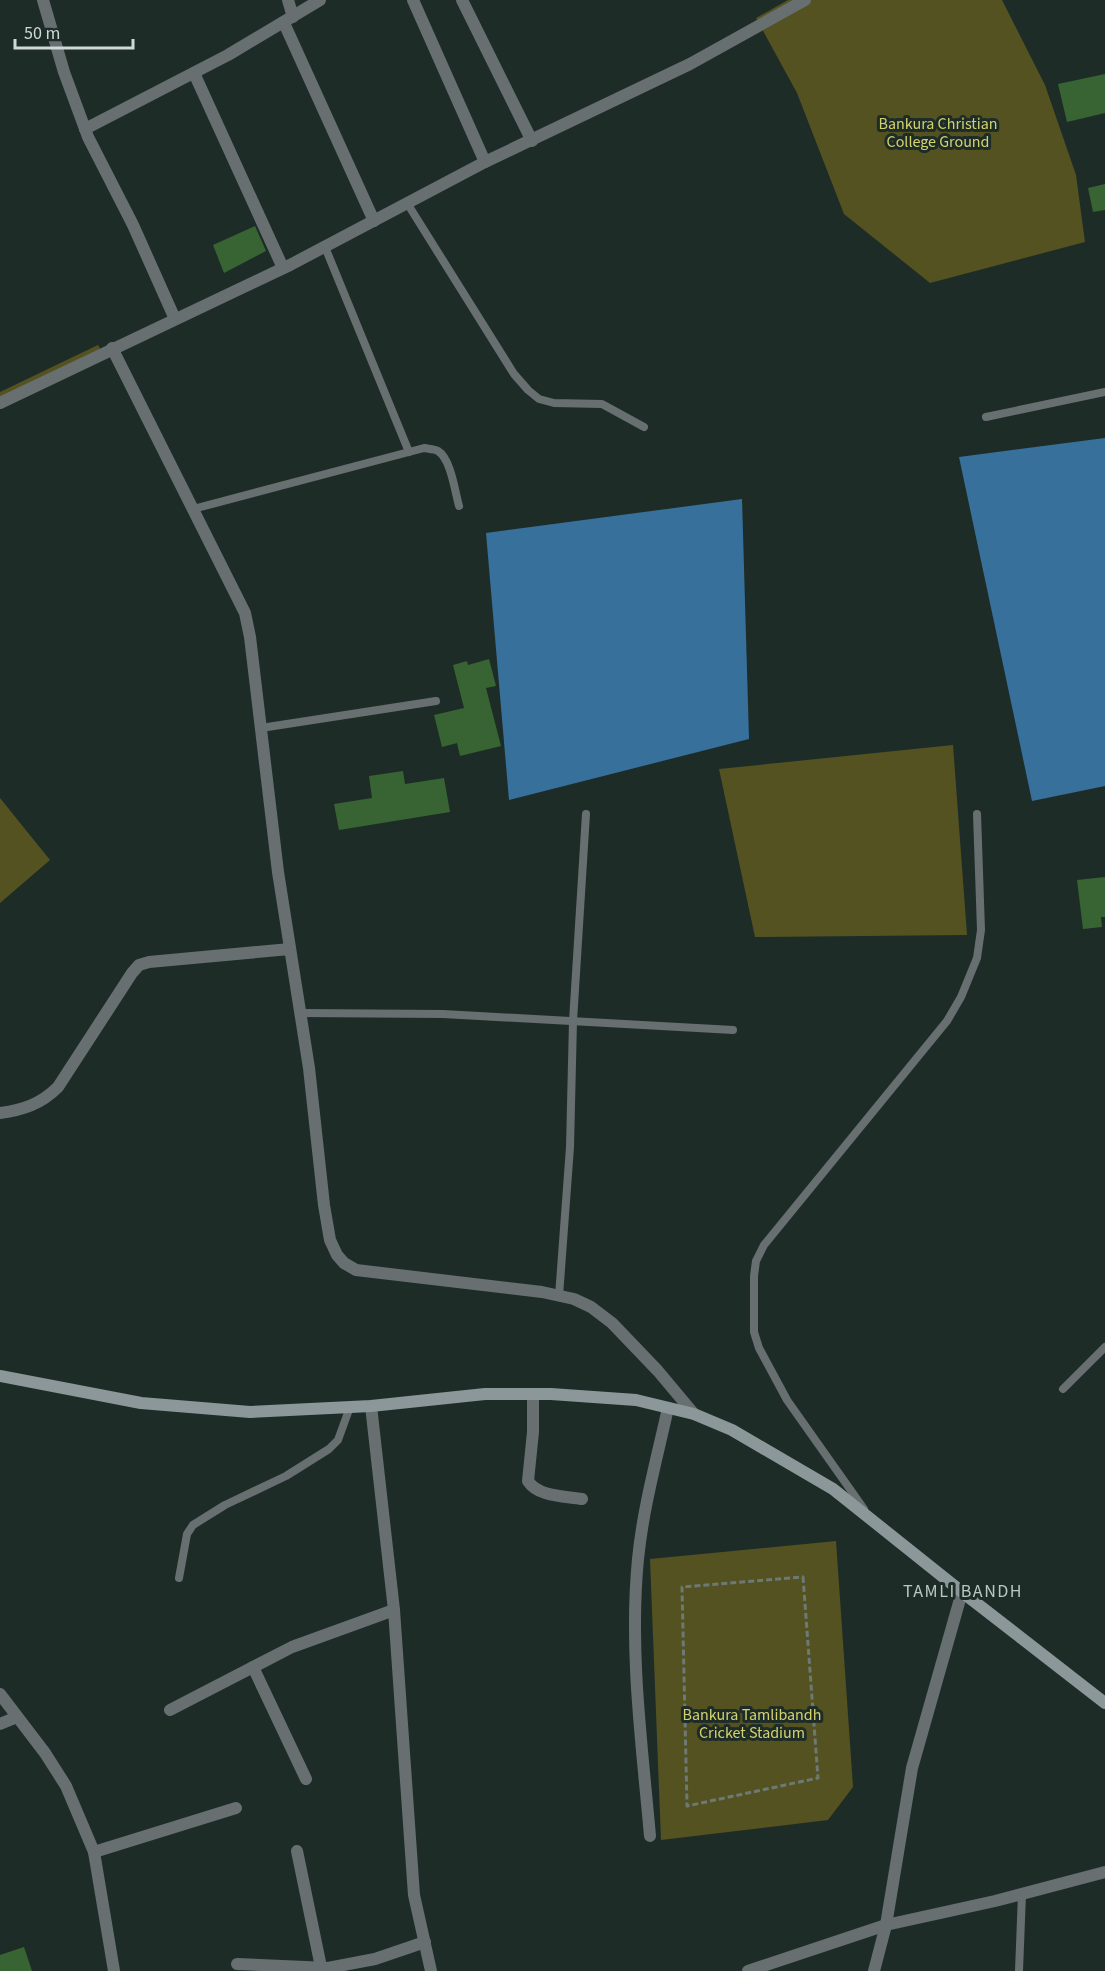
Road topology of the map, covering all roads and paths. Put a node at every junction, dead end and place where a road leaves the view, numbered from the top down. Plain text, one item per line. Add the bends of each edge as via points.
1 (43, 0) edge
2 (288, 0) edge
3 (320, 0) edge
4 (413, 0) edge
5 (462, 0) edge
6 (805, 0) edge
7 (289, 20) junction
8 (194, 73) junction
9 (85, 129) junction
10 (532, 141) junction
11 (485, 162) junction
12 (407, 203) junction
13 (374, 221) junction
14 (325, 247) junction
15 (284, 268) junction
16 (175, 319) junction
17 (112, 348) junction
18 (1105, 392) edge
19 (0, 403) edge
20 (986, 417) dead end
21 (644, 427) dead end
22 (409, 452) junction
23 (459, 506) dead end
24 (193, 509) junction
25 (436, 701) dead end
26 (261, 728) junction
27 (586, 814) dead end
28 (977, 814) dead end
29 (290, 949) junction
30 (300, 1013) junction
31 (573, 1021) junction
32 (733, 1030) dead end
33 (0, 1113) edge
34 (559, 1296) junction
35 (1105, 1347) edge
36 (0, 1376) edge
37 (1063, 1389) dead end
38 (533, 1394) junction
39 (371, 1406) junction
40 (350, 1407) junction
41 (668, 1408) junction
42 (694, 1414) junction
43 (582, 1499) dead end
44 (871, 1519) junction
45 (803, 1577) joint
46 (179, 1578) dead end
47 (962, 1592) junction
48 (394, 1610) junction
49 (253, 1667) junction
50 (0, 1694) edge
51 (1105, 1703) edge
52 (170, 1710) dead end
53 (17, 1717) junction
54 (0, 1724) edge
55 (306, 1779) dead end
56 (236, 1808) dead end
57 (650, 1836) dead end
58 (297, 1851) dead end
59 (94, 1852) junction
60 (1105, 1872) edge
61 (1022, 1894) junction
62 (886, 1925) junction
63 (425, 1942) junction
64 (237, 1964) dead end
65 (321, 1967) junction
66 (337, 1969) edge
67 (114, 1971) edge
68 (431, 1971) edge
69 (748, 1971) edge
70 (874, 1971) edge
71 (1019, 1971) edge

1 - 9 street
2 - 7 street
3 - 7 street
4 - 11 street
5 - 10 street
6 - 10 street via 690,64
7 - 8 street
7 - 13 street
8 - 9 street
8 - 15 street
9 - 16 street
10 - 11 street
11 - 12 street
12 - 13 street
12 - 21 lane via 514,374 528,390 539,399 554,403 602,404
13 - 14 street
14 - 15 street
14 - 22 lane
15 - 16 street
16 - 17 street
17 - 19 street
17 - 24 street
18 - 20 lane
22 - 23 lane via 436,449 442,455
22 - 24 lane
24 - 26 street via 245,613
25 - 26 lane
26 - 29 street
27 - 31 lane
28 - 44 lane via 981,930 977,958 961,998 947,1021 764,1245 756,1261 754,1332 759,1348 787,1400
29 - 30 street
29 - 33 street via 139,965 58,1087 32,1106
30 - 31 lane via 443,1014
30 - 34 street via 330,1240 344,1263 375,1273
31 - 32 lane
31 - 34 lane via 570,1147
34 - 42 street via 591,1306 612,1323
35 - 37 lane
36 - 40 street via 152,1404 250,1412
38 - 39 street via 485,1394
38 - 41 street via 636,1400
38 - 43 street via 528,1481 539,1492
39 - 40 street
39 - 48 street
40 - 46 lane via 338,1440 329,1449 193,1525 185,1540
41 - 42 street
41 - 57 street via 647,1502 635,1613 636,1675
42 - 44 street via 732,1430 833,1489
44 - 47 street
45 - 45 path via 682,1587 687,1806 819,1778
47 - 51 street
47 - 62 street via 912,1768
48 - 49 street via 292,1647
48 - 63 street via 414,1895
49 - 52 street
49 - 55 street
50 - 53 street
53 - 54 street
53 - 59 street via 66,1786
56 - 59 street
58 - 65 street
59 - 67 street
60 - 61 street
61 - 62 street
61 - 71 lane
62 - 69 street
62 - 70 street
63 - 66 street
63 - 68 street
64 - 65 street
65 - 66 street

